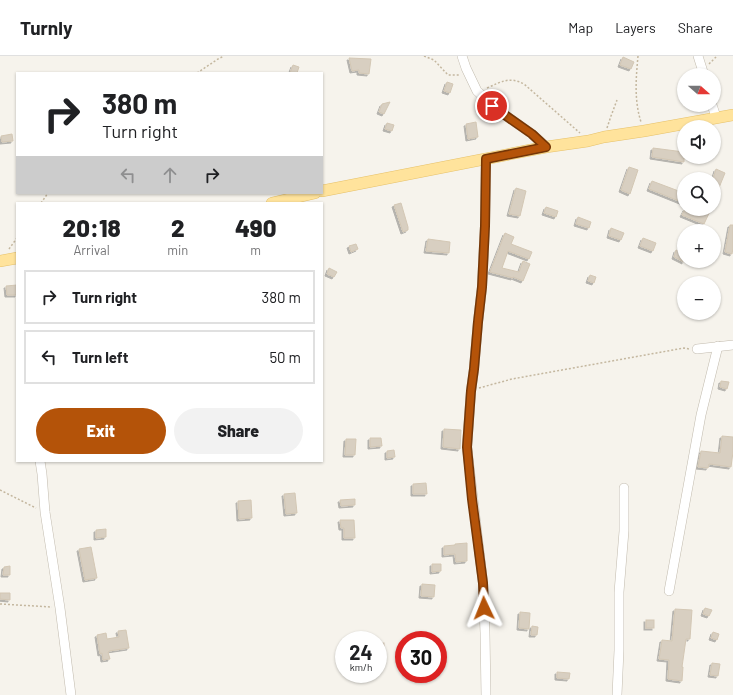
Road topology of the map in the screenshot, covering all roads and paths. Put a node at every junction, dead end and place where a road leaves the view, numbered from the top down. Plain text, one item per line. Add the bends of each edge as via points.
1 (224, 56) edge
2 (424, 56) edge
3 (462, 56) edge
4 (638, 56) edge
5 (698, 56) edge
6 (717, 56) edge
7 (702, 68) edge
8 (706, 68) edge
9 (198, 72) edge
10 (469, 74) junction
11 (477, 91) junction
12 (617, 100) dead end
13 (714, 112) edge
14 (733, 115) edge
15 (716, 118) junction
16 (644, 131) junction
17 (604, 137) junction
18 (588, 141) junction
19 (546, 147) junction
20 (486, 159) junction
21 (323, 191) edge
22 (311, 194) edge
23 (276, 202) edge
24 (16, 258) edge
25 (0, 261) edge
26 (733, 345) edge
27 (718, 346) junction
28 (697, 349) joint
29 (471, 391) junction
30 (40, 462) edge
31 (624, 488) dead end
32 (0, 490) edge
33 (45, 512) junction
34 (669, 591) dead end
35 (0, 604) edge
36 (60, 608) junction
37 (71, 695) edge
38 (486, 695) edge
39 (617, 695) edge

1 - 9 path
2 - 10 path via 434,60 448,75
3 - 10 street
4 - 16 path via 638,111
5 - 7 street
6 - 8 path
10 - 11 street
11 - 18 path via 509,79 517,80
11 - 19 street
12 - 17 path
13 - 15 street
14 - 15 main road
15 - 16 main road
16 - 17 main road
17 - 18 main road
18 - 19 main road
19 - 20 main road
20 - 21 main road
20 - 29 street via 482,287
22 - 23 main road
24 - 25 main road
26 - 27 street
27 - 28 street
27 - 34 street via 701,415
28 - 29 path via 684,348 512,379
29 - 38 street via 467,447 483,583
30 - 33 street
31 - 39 street
32 - 33 path
33 - 36 street
35 - 36 path
36 - 37 street

